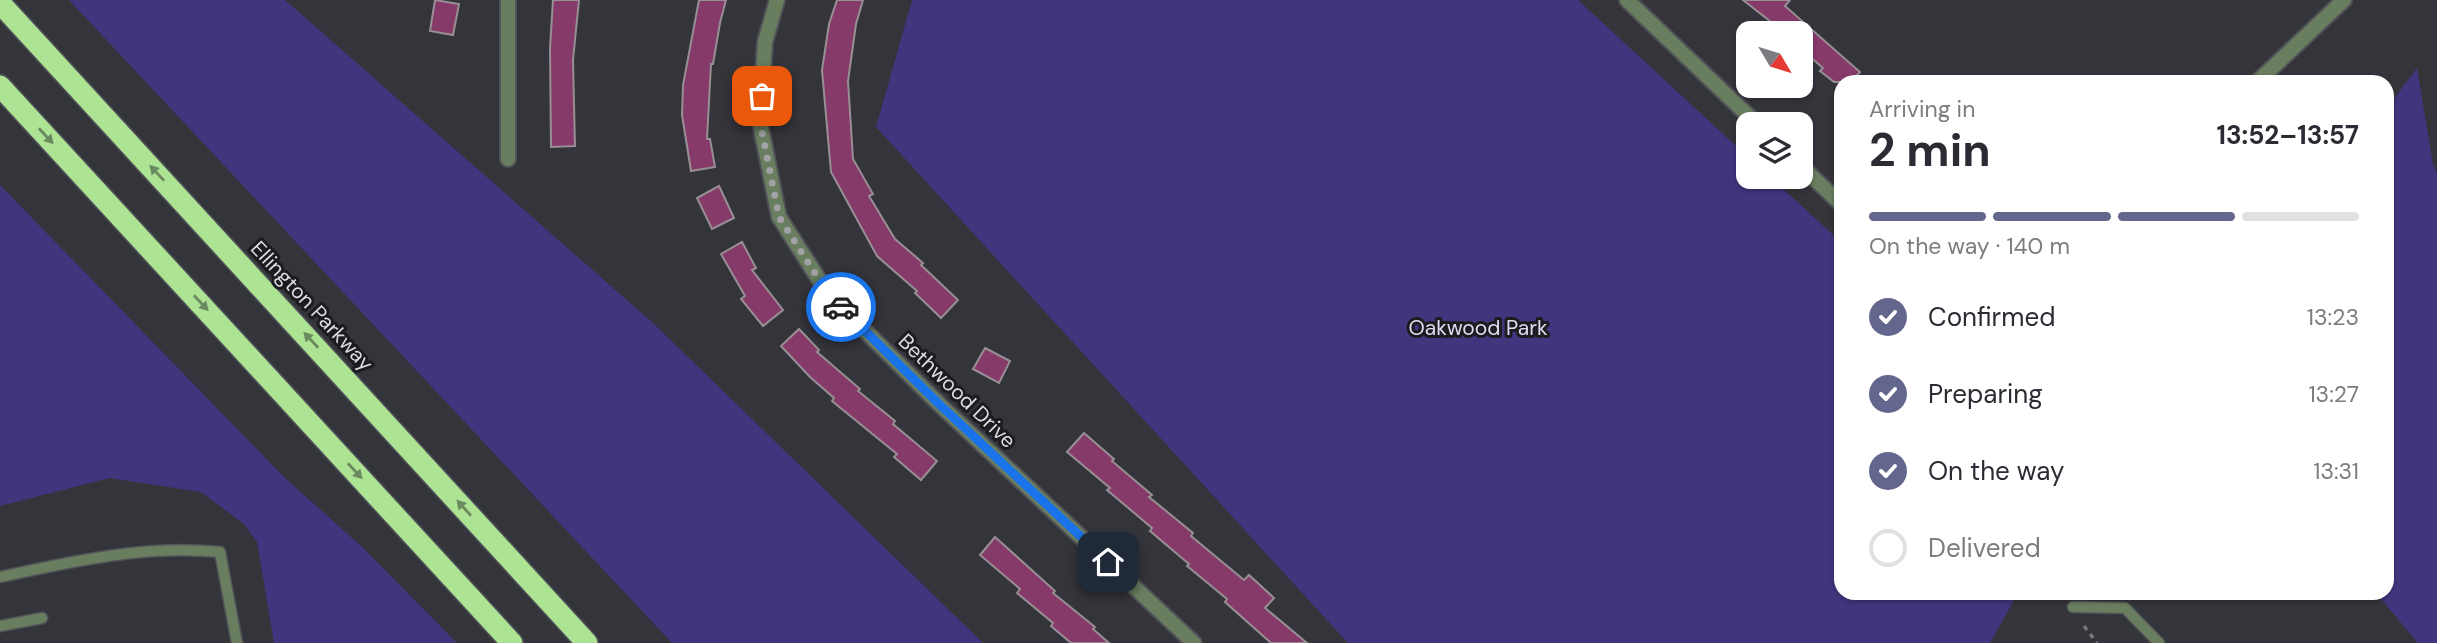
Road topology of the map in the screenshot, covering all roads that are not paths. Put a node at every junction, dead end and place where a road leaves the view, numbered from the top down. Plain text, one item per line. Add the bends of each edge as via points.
1 (508, 0) edge
2 (778, 0) edge
3 (1627, 0) edge
4 (2344, 0) edge
5 (0, 3) edge
6 (2264, 75) edge
7 (0, 86) edge
8 (1744, 112) edge
9 (508, 159) dead end
10 (1813, 177) edge
11 (1834, 197) edge
12 (510, 559) junction
13 (0, 577) edge
14 (2073, 607) dead end
15 (42, 618) dead end
16 (0, 626) edge
17 (237, 643) edge
18 (512, 643) edge
19 (587, 643) edge
20 (594, 643) edge
21 (1194, 643) edge
22 (2159, 643) edge

1 - 9 street
2 - 21 street, Bethwood Drive via 765,42 760,122 779,217 829,295
3 - 8 street
4 - 6 street
12 -> 5 highway, Ellington Parkway
7 -> 18 highway
10 - 11 street
12 - 19 highway, Ellington Parkway
12 - 20 highway
13 - 17 lane via 101,556 183,549 220,552
14 - 22 lane via 2125,608
15 - 16 lane

